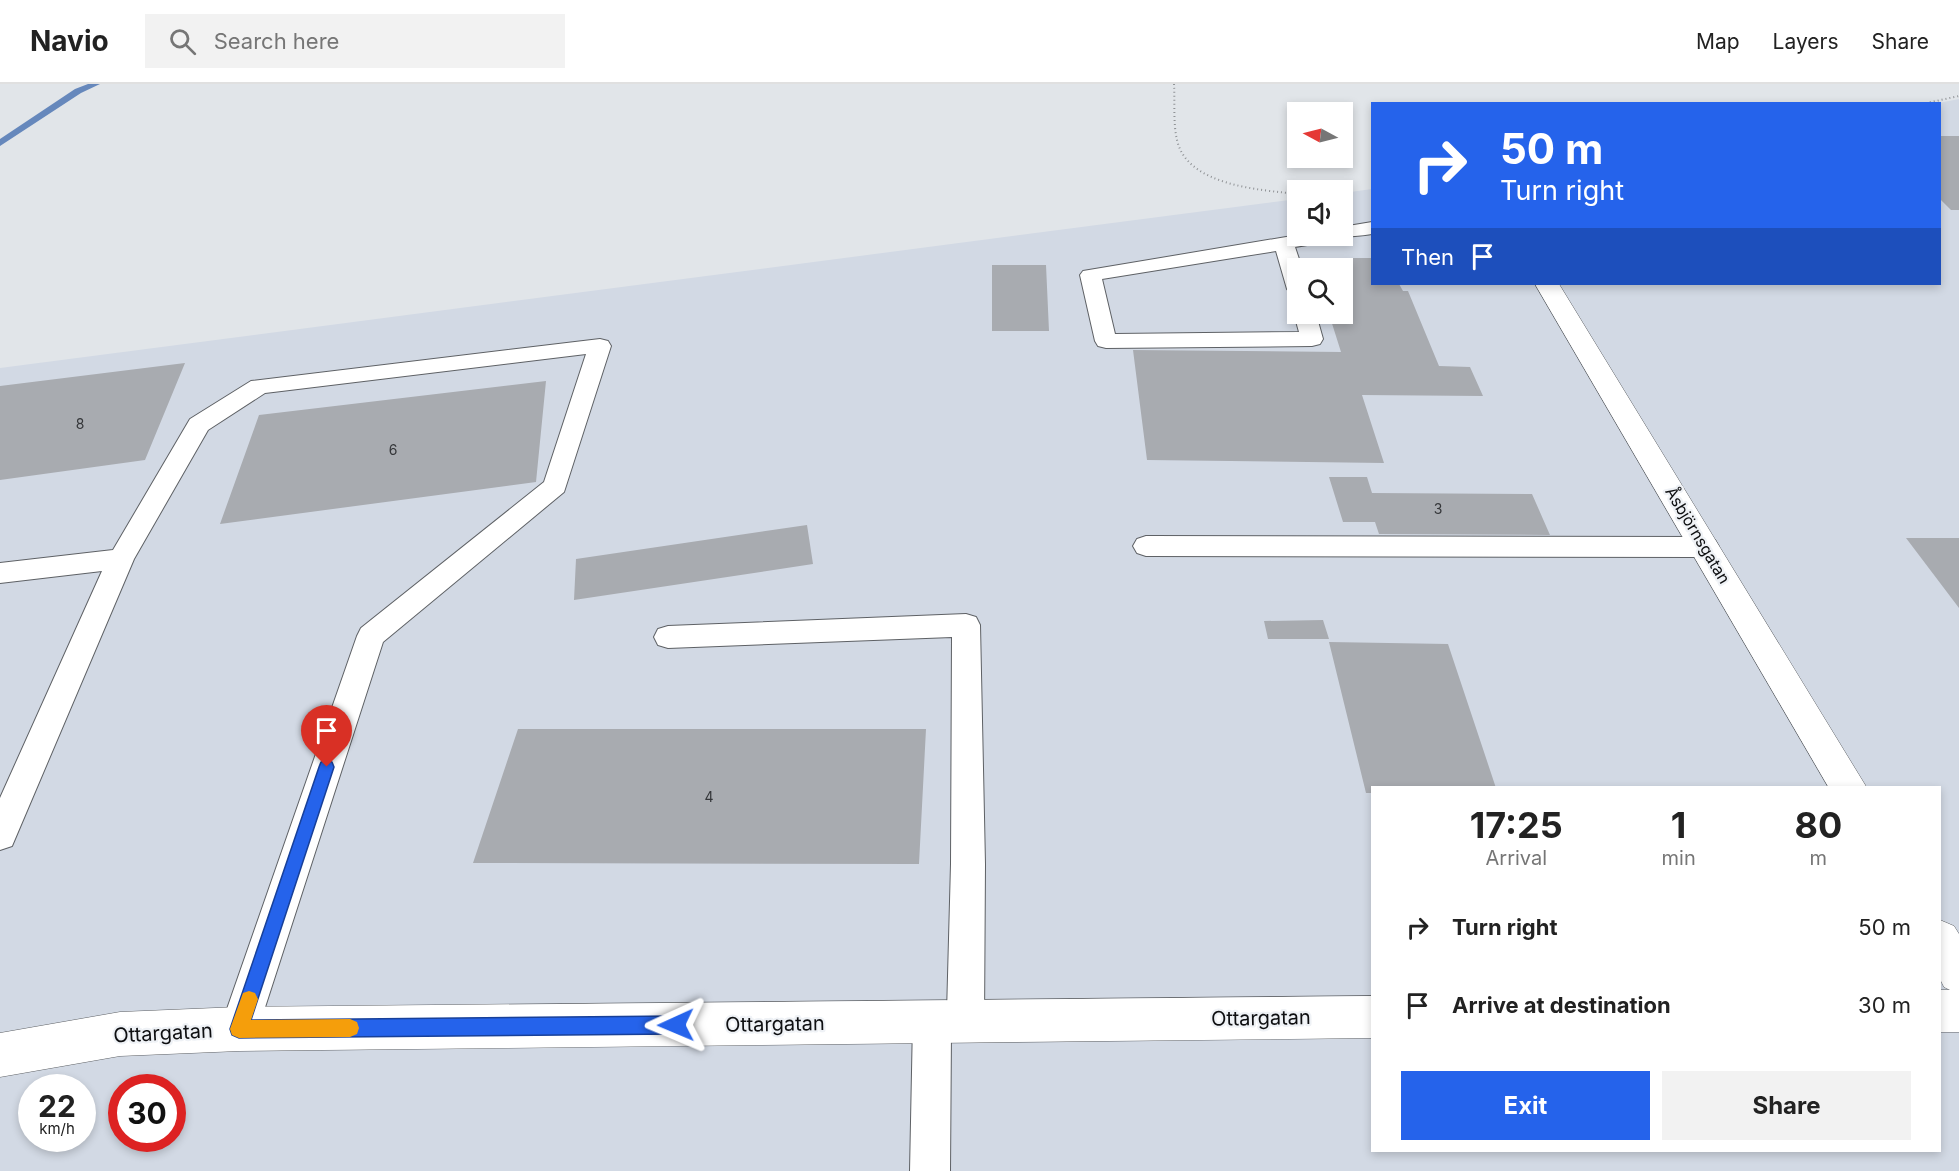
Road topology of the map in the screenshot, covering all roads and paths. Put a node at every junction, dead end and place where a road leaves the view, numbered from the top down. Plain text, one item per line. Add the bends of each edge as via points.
1 (1174, 84) edge
2 (1959, 96) edge
3 (1931, 102) edge
4 (1287, 193) edge
5 (1371, 228) edge
6 (1353, 231) edge
7 (1284, 243) junction
8 (1287, 243) edge
9 (1289, 258) edge
10 (1548, 285) edge
11 (1308, 324) edge
12 (1146, 546) dead end
13 (1706, 547) junction
14 (121, 559) junction
15 (0, 573) edge
16 (668, 638) dead end
17 (1848, 786) edge
18 (0, 835) edge
19 (1941, 942) edge
20 (1959, 973) edge
21 (1941, 1011) edge
22 (1959, 1011) edge
23 (1371, 1017) edge
24 (948, 1022) junction
25 (239, 1029) junction
26 (0, 1055) edge
27 (930, 1171) edge

1 - 4 path via 1177,142 1191,166 1239,188
2 - 3 path
5 - 6 lane
7 - 8 lane
7 - 9 lane
7 - 11 lane via 1090,275 1106,340 1312,339
10 - 13 street, Åsbjörnsgatan
12 - 13 lane
13 - 17 street, Åsbjörnsgatan
14 - 15 lane
14 - 18 lane
14 - 25 lane via 199,425 259,386 600,346 555,486 371,636
16 - 24 lane via 966,625 968,864
19 - 20 street
21 - 22 street
23 - 24 street, Ottargatan
24 - 25 street, Ottargatan
24 - 27 lane
25 - 26 street, Ottargatan via 120,1034

